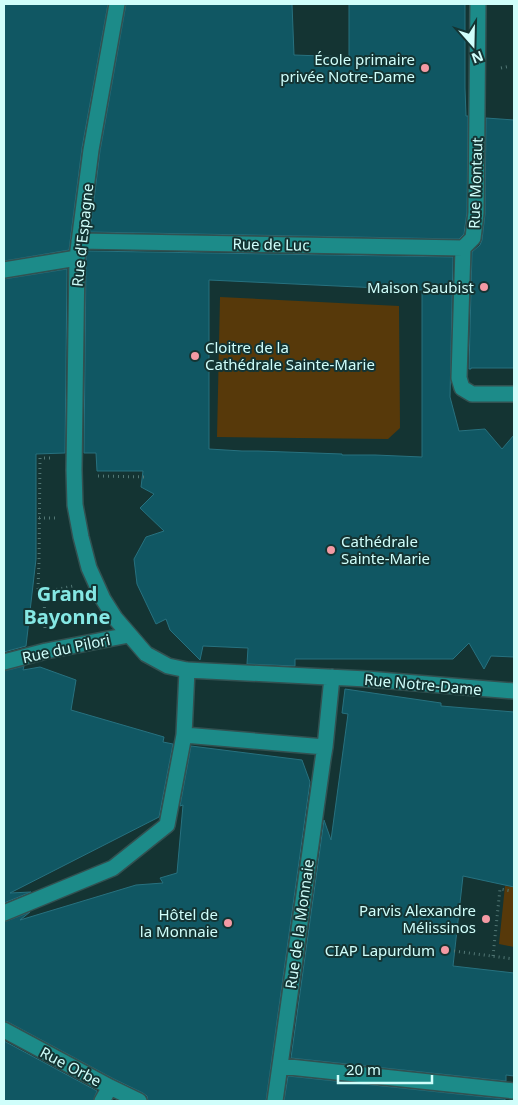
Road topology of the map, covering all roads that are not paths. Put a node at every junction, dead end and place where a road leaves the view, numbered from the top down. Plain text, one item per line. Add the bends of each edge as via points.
1 (117, 4) edge
2 (478, 4) edge
3 (79, 241) junction
4 (462, 248) junction
5 (77, 258) junction
6 (4, 270) edge
7 (514, 394) edge
8 (129, 635) junction
9 (4, 662) edge
10 (187, 670) junction
11 (332, 678) junction
12 (514, 691) edge
13 (184, 735) junction
14 (325, 747) junction
15 (4, 913) edge
16 (4, 1030) edge
17 (280, 1066) junction
18 (110, 1087) junction
19 (514, 1091) edge
20 (102, 1101) edge
21 (139, 1101) edge
22 (274, 1101) edge

1 - 3 street, Rue d'Espagne via 91,150
2 - 4 street, Rue Montaut via 476,213 473,238
3 - 4 street, Rue de Luc
3 - 5 street, Rue d'Espagne
4 - 7 street, Rue Montaut via 459,378 462,388 472,394
5 - 6 street
5 - 8 street, Rue d'Espagne via 75,505 89,568 103,599
8 - 9 street, Rue du Pilori
8 - 10 street, Rue Notre-Dame via 146,654 168,666
10 - 11 street, Rue Notre-Dame
10 - 13 street
11 - 12 street, Rue Notre-Dame
11 - 14 street, Rue de la Monnaie
13 - 14 street
13 - 15 street via 167,825 113,868
14 - 17 street, Rue de la Monnaie
16 - 18 street, Rue Orbe
17 - 19 street
17 - 22 street, Rue de la Monnaie
18 - 20 street
18 - 21 street, Rue Orbe

